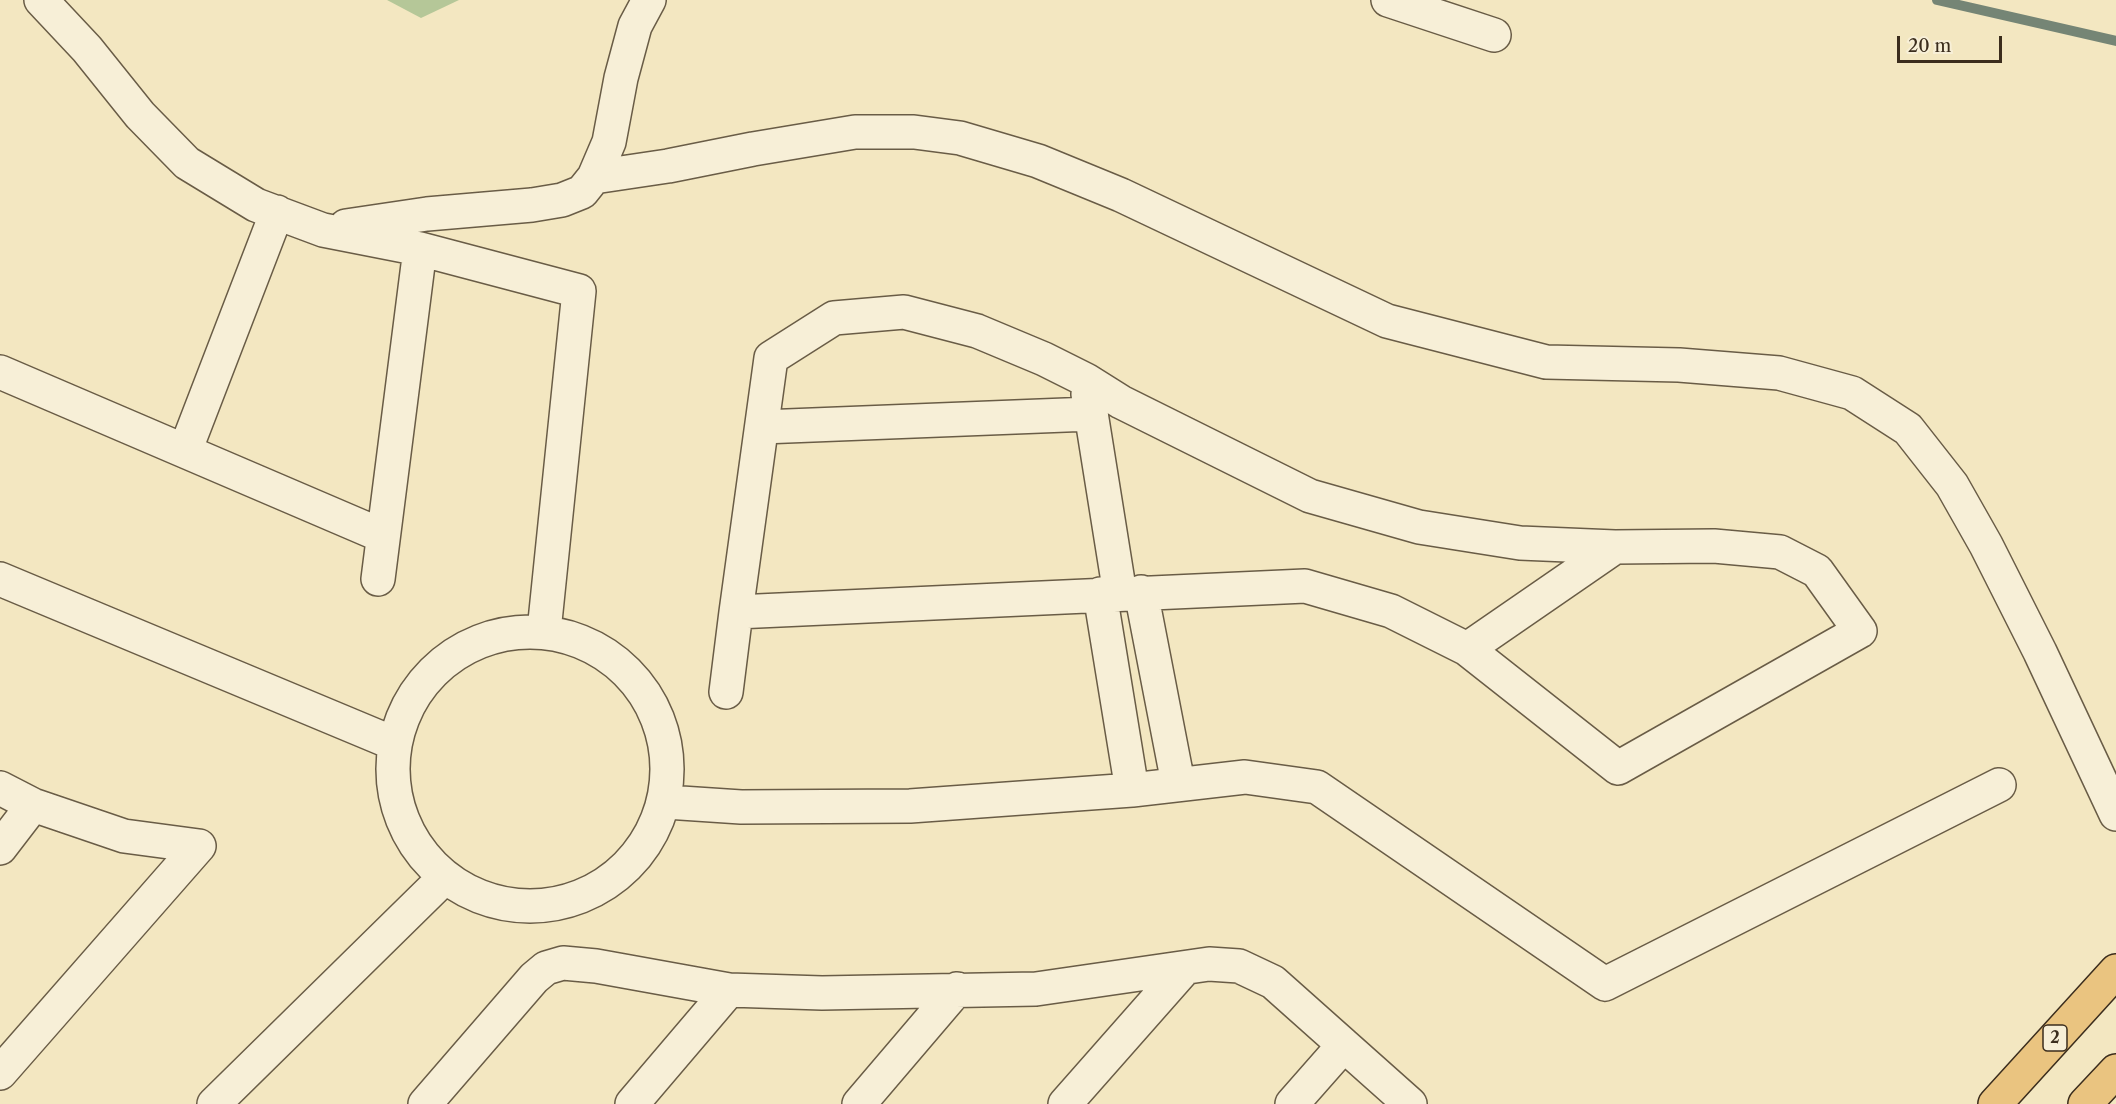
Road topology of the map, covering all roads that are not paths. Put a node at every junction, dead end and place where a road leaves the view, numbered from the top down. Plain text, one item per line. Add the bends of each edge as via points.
1 (41, 0) edge
2 (649, 0) edge
3 (1388, 0) edge
4 (1494, 35) dead end
5 (594, 177) junction
6 (277, 212) junction
7 (323, 230) junction
8 (420, 249) junction
9 (0, 372) edge
10 (1086, 380) junction
11 (1090, 414) junction
12 (762, 427) junction
13 (185, 451) junction
14 (383, 536) junction
15 (1616, 547) junction
16 (0, 579) edge
17 (378, 579) dead end
18 (1120, 593) junction
19 (736, 612) junction
20 (544, 632) junction
21 (1467, 649) junction
22 (726, 692) dead end
23 (393, 743) junction
24 (1178, 783) junction
25 (1999, 785) dead end
26 (0, 788) edge
27 (1132, 790) junction
28 (666, 802) junction
29 (33, 805) junction
30 (2116, 814) edge
31 (0, 848) edge
32 (444, 878) junction
33 (1184, 969) junction
34 (2115, 972) edge
35 (957, 988) junction
36 (729, 990) junction
37 (1343, 1046) junction
38 (2116, 1071) edge
39 (0, 1073) edge
40 (1395, 1099) edge
41 (214, 1104) edge
42 (425, 1104) edge
43 (633, 1104) edge
44 (859, 1104) edge
45 (1065, 1104) edge
46 (1292, 1104) edge
47 (1995, 1104) edge
48 (2085, 1104) edge

1 - 6 street via 140,115 188,163 256,205
2 - 5 street via 635,26 609,142
3 - 4 street
5 - 7 street via 582,192 562,200
5 - 30 street via 855,132 914,132 960,138 1038,161 1121,195 1387,321 1546,362 1680,365 1779,373 1852,393 1908,429 1952,485 2040,652
6 - 7 street
6 - 13 street
7 - 8 street
8 - 14 street
8 - 20 street via 579,291
9 - 13 street
10 - 11 street
10 - 12 street via 977,331 904,312 834,318 771,358
10 - 15 street via 1121,402 1310,496 1419,527 1520,543
11 - 12 street
11 - 18 street
12 - 19 street
13 - 14 street
14 - 17 street
15 - 21 street
15 - 21 street via 1714,546 1780,552 1817,571 1860,631 1618,768
16 - 23 street
18 - 19 street
18 - 21 street via 1305,586 1391,611
18 - 24 street
18 - 27 street
19 - 22 street
20 - 23 street via 493,636 447,658 412,696
20 - 28 street via 590,644 628,671 649,700 656,710 669,755
23 - 32 street via 393,794 411,841
24 - 25 street via 1245,777 1317,787 1605,984
24 - 27 street
26 - 29 street
27 - 28 street via 910,806 741,807
28 - 32 street via 642,852 602,888 550,906 495,903
29 - 31 street
29 - 39 street via 124,836 199,846
32 - 41 street
33 - 35 street via 1036,989
33 - 37 street via 1209,964 1239,966 1257,973 1273,982
33 - 45 street
34 - 47 highway, 2
35 - 36 street via 822,993
35 - 44 street
36 - 42 street via 596,966 563,963 546,968
36 - 43 street
37 - 40 street
37 - 46 street
38 - 48 highway

